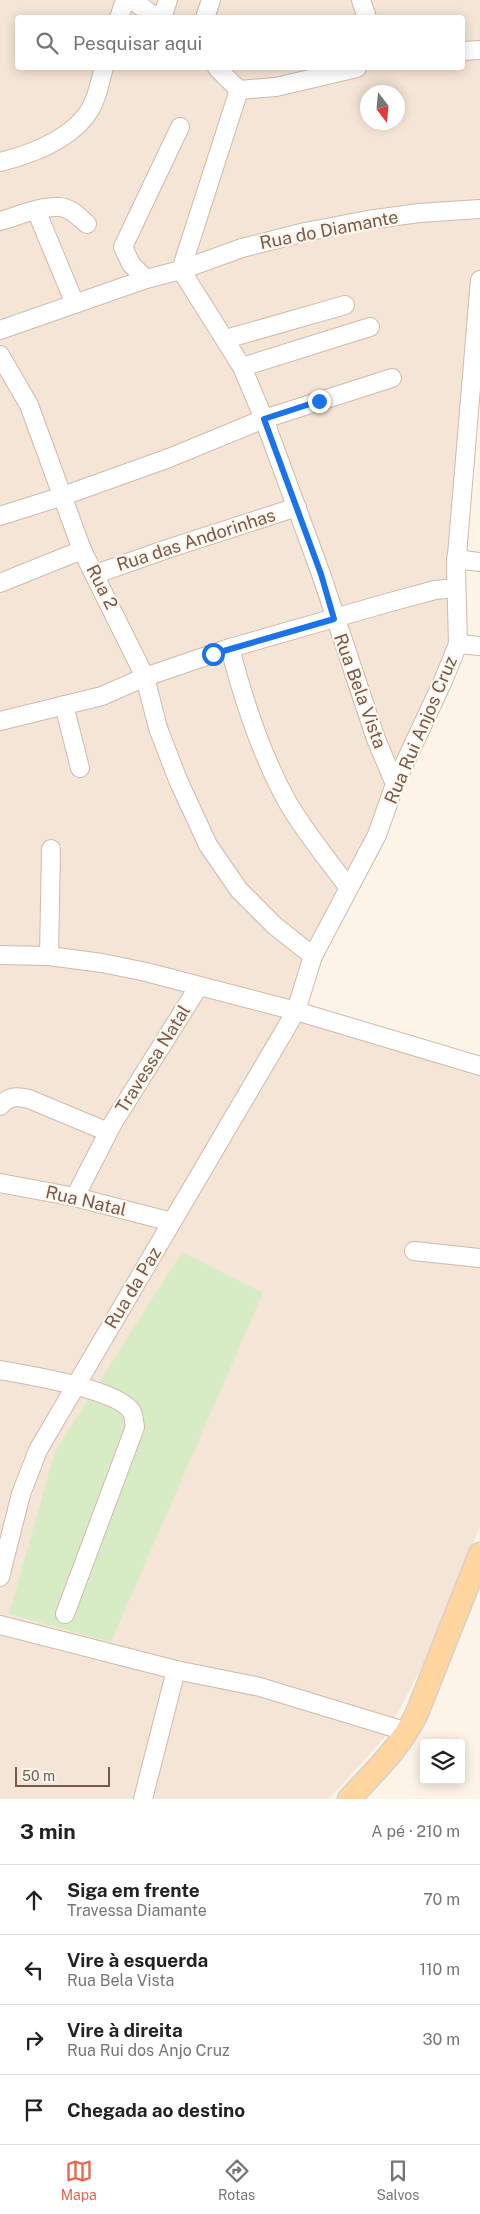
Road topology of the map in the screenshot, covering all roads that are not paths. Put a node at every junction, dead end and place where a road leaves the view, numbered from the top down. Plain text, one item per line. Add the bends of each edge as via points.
1 (125, 0) edge
2 (132, 0) edge
3 (168, 0) edge
4 (210, 0) edge
5 (361, 0) edge
6 (120, 15) edge
7 (153, 15) edge
8 (163, 15) edge
9 (206, 15) edge
10 (366, 15) edge
11 (480, 50) edge
12 (465, 51) edge
13 (103, 70) edge
14 (219, 70) edge
15 (348, 70) edge
16 (238, 90) junction
17 (180, 127) dead end
18 (0, 162) edge
19 (480, 209) edge
20 (36, 210) junction
21 (0, 221) edge
22 (87, 224) dead end
23 (181, 270) junction
24 (146, 279) junction
25 (480, 289) edge
26 (75, 304) junction
27 (345, 305) dead end
28 (370, 327) dead end
29 (0, 330) edge
30 (226, 339) junction
31 (0, 355) edge
32 (242, 366) junction
33 (392, 378) dead end
34 (264, 419) junction
35 (473, 431) edge
36 (63, 496) junction
37 (297, 507) junction
38 (0, 516) edge
39 (82, 550) junction
40 (456, 558) junction
41 (480, 562) edge
42 (96, 574) junction
43 (0, 583) edge
44 (456, 588) junction
45 (334, 619) junction
46 (458, 644) junction
47 (480, 646) edge
48 (230, 648) junction
49 (145, 677) junction
50 (64, 705) junction
51 (0, 721) edge
52 (80, 768) dead end
53 (395, 784) junction
54 (52, 849) dead end
55 (348, 887) junction
56 (0, 954) edge
57 (49, 956) junction
58 (313, 956) junction
59 (200, 986) junction
60 (296, 1011) junction
61 (480, 1066) edge
62 (0, 1106) edge
63 (108, 1132) junction
64 (0, 1183) edge
65 (75, 1197) junction
66 (172, 1222) junction
67 (414, 1251) dead end
68 (480, 1258) edge
69 (0, 1370) edge
70 (75, 1385) junction
71 (3, 1550) edge
72 (480, 1554) edge
73 (0, 1578) edge
74 (65, 1614) dead end
75 (0, 1625) edge
76 (176, 1670) junction
77 (408, 1732) junction
78 (143, 1799) edge
79 (349, 1799) edge

1 - 6 street
2 - 7 street
3 - 8 street
4 - 9 street
5 - 10 street
11 - 12 street
13 - 18 street via 92,107 76,128 14,159
14 - 16 street
15 - 16 street via 276,87
16 - 23 street
17 - 24 street via 124,247 131,264
19 - 23 street, Rua do Diamante via 394,216 305,232 242,248
20 - 21 street
20 - 22 street via 60,207
20 - 26 street
23 - 24 street, Rua do Diamante
23 - 30 street, Rua Bela Vista
24 - 26 street, Rua do Diamante
25 - 35 street, Rua Rui Anjos Cruz
26 - 29 street, Rua do Diamante
27 - 30 street
28 - 32 street
30 - 32 street, Rua Bela Vista
31 - 36 street, Rua 2 via 29,405
32 - 34 street, Rua Bela Vista
33 - 34 street
34 - 36 street
34 - 37 street, Rua Bela Vista
35 - 40 street, Rua Rui Anjos Cruz
36 - 38 street
36 - 39 street, Rua 2
37 - 42 street, Rua das Andorinhas
37 - 45 street, Rua Bela Vista
39 - 42 street, Rua 2
39 - 43 street
40 - 41 street
40 - 44 street, Rua Rui Anjos Cruz
42 - 49 street, Rua 2
44 - 45 street via 435,590
44 - 46 street, Rua Rui Anjos Cruz
45 - 48 street
45 - 53 street, Rua Bela Vista
46 - 47 street
46 - 53 street, Rua Rui Anjos Cruz
48 - 49 street
48 - 55 street via 242,695 270,768 289,804
49 - 50 street via 102,696
49 - 58 street, Rua 2 via 158,728 208,845 239,890 275,926
50 - 51 street
50 - 52 street
53 - 55 street, Rua Rui Anjos Cruz via 377,835
54 - 57 street
55 - 58 street, Rua Rui Anjos Cruz
56 - 57 street
57 - 59 street via 120,967
58 - 60 street, Rua Rui Anjos Cruz
59 - 60 street
59 - 63 street, Travessa Natal
60 - 61 street
60 - 66 street, Rua da Paz
62 - 63 street, Travessa Natal via 16,1096 29,1099
63 - 65 street, Travessa Natal
64 - 65 street, Rua Natal
65 - 66 street, Rua Natal
66 - 70 street, Rua da Paz
67 - 68 street
69 - 70 street
70 - 71 street, Rua da Paz via 38,1450
70 - 74 street via 122,1402 132,1413 135,1427
71 - 73 street, Rua da Paz
72 - 77 main road
75 - 76 street
76 - 77 street via 260,1687
76 - 78 street
77 - 79 main road

